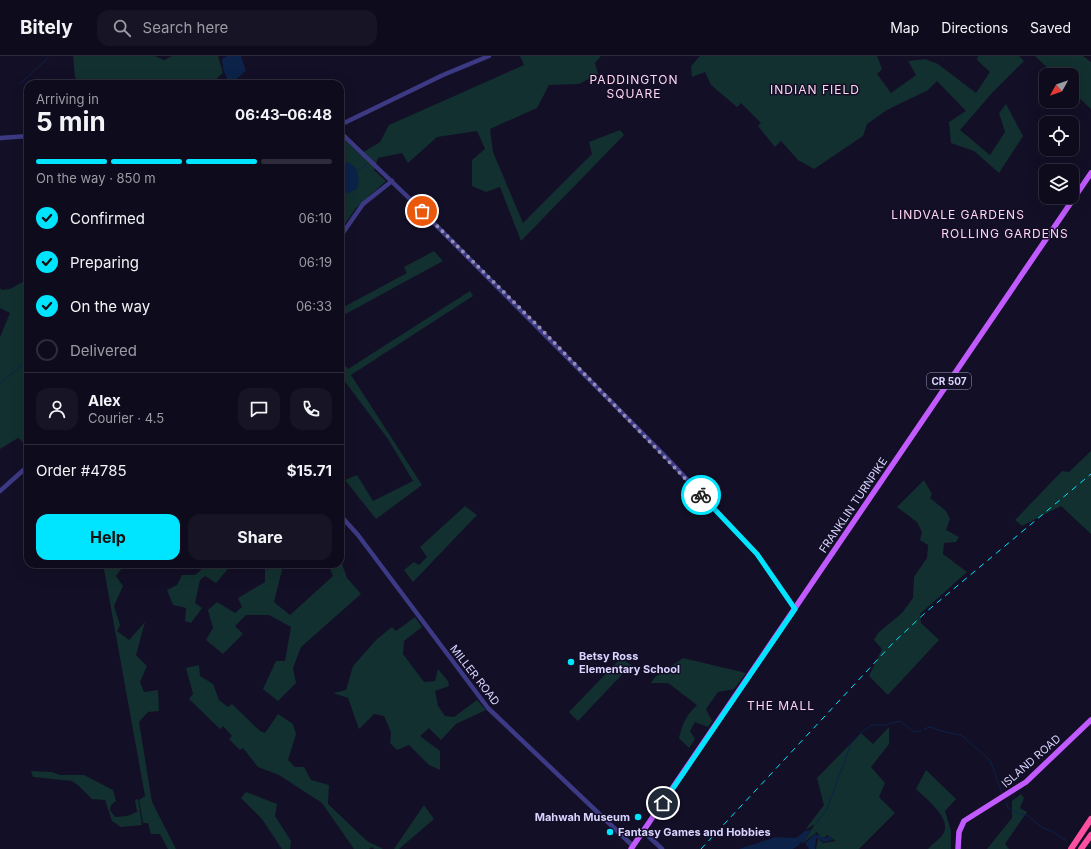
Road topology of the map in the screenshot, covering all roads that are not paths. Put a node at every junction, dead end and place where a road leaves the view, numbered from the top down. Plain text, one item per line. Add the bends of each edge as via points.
1 (489, 56) edge
2 (344, 123) edge
3 (24, 136) edge
4 (344, 136) edge
5 (0, 138) edge
6 (1091, 173) edge
7 (392, 181) junction
8 (344, 231) edge
9 (24, 470) edge
10 (0, 491) edge
11 (344, 519) edge
12 (795, 609) junction
13 (1091, 720) edge
14 (1091, 820) edge
15 (644, 832) junction
16 (1091, 835) edge
17 (632, 848) edge
18 (662, 849) edge
19 (958, 849) edge
20 (1071, 849) edge
21 (1082, 849) edge

1 - 2 street via 443,75
3 - 5 street
4 - 7 street
6 - 12 main road, FRANKLIN TURNPIKE / CR 507
7 - 8 street via 363,204
7 - 12 street via 679,471 757,554
9 - 10 street
11 - 17 street, MILLER ROAD via 488,708
12 - 15 main road, FRANKLIN TURNPIKE / CR 507
13 - 19 main road, ISLAND ROAD via 1026,782 964,821 959,832
14 - 20 highway
15 - 17 main road, FRANKLIN TURNPIKE / CR 507
15 - 18 street
16 - 21 highway

